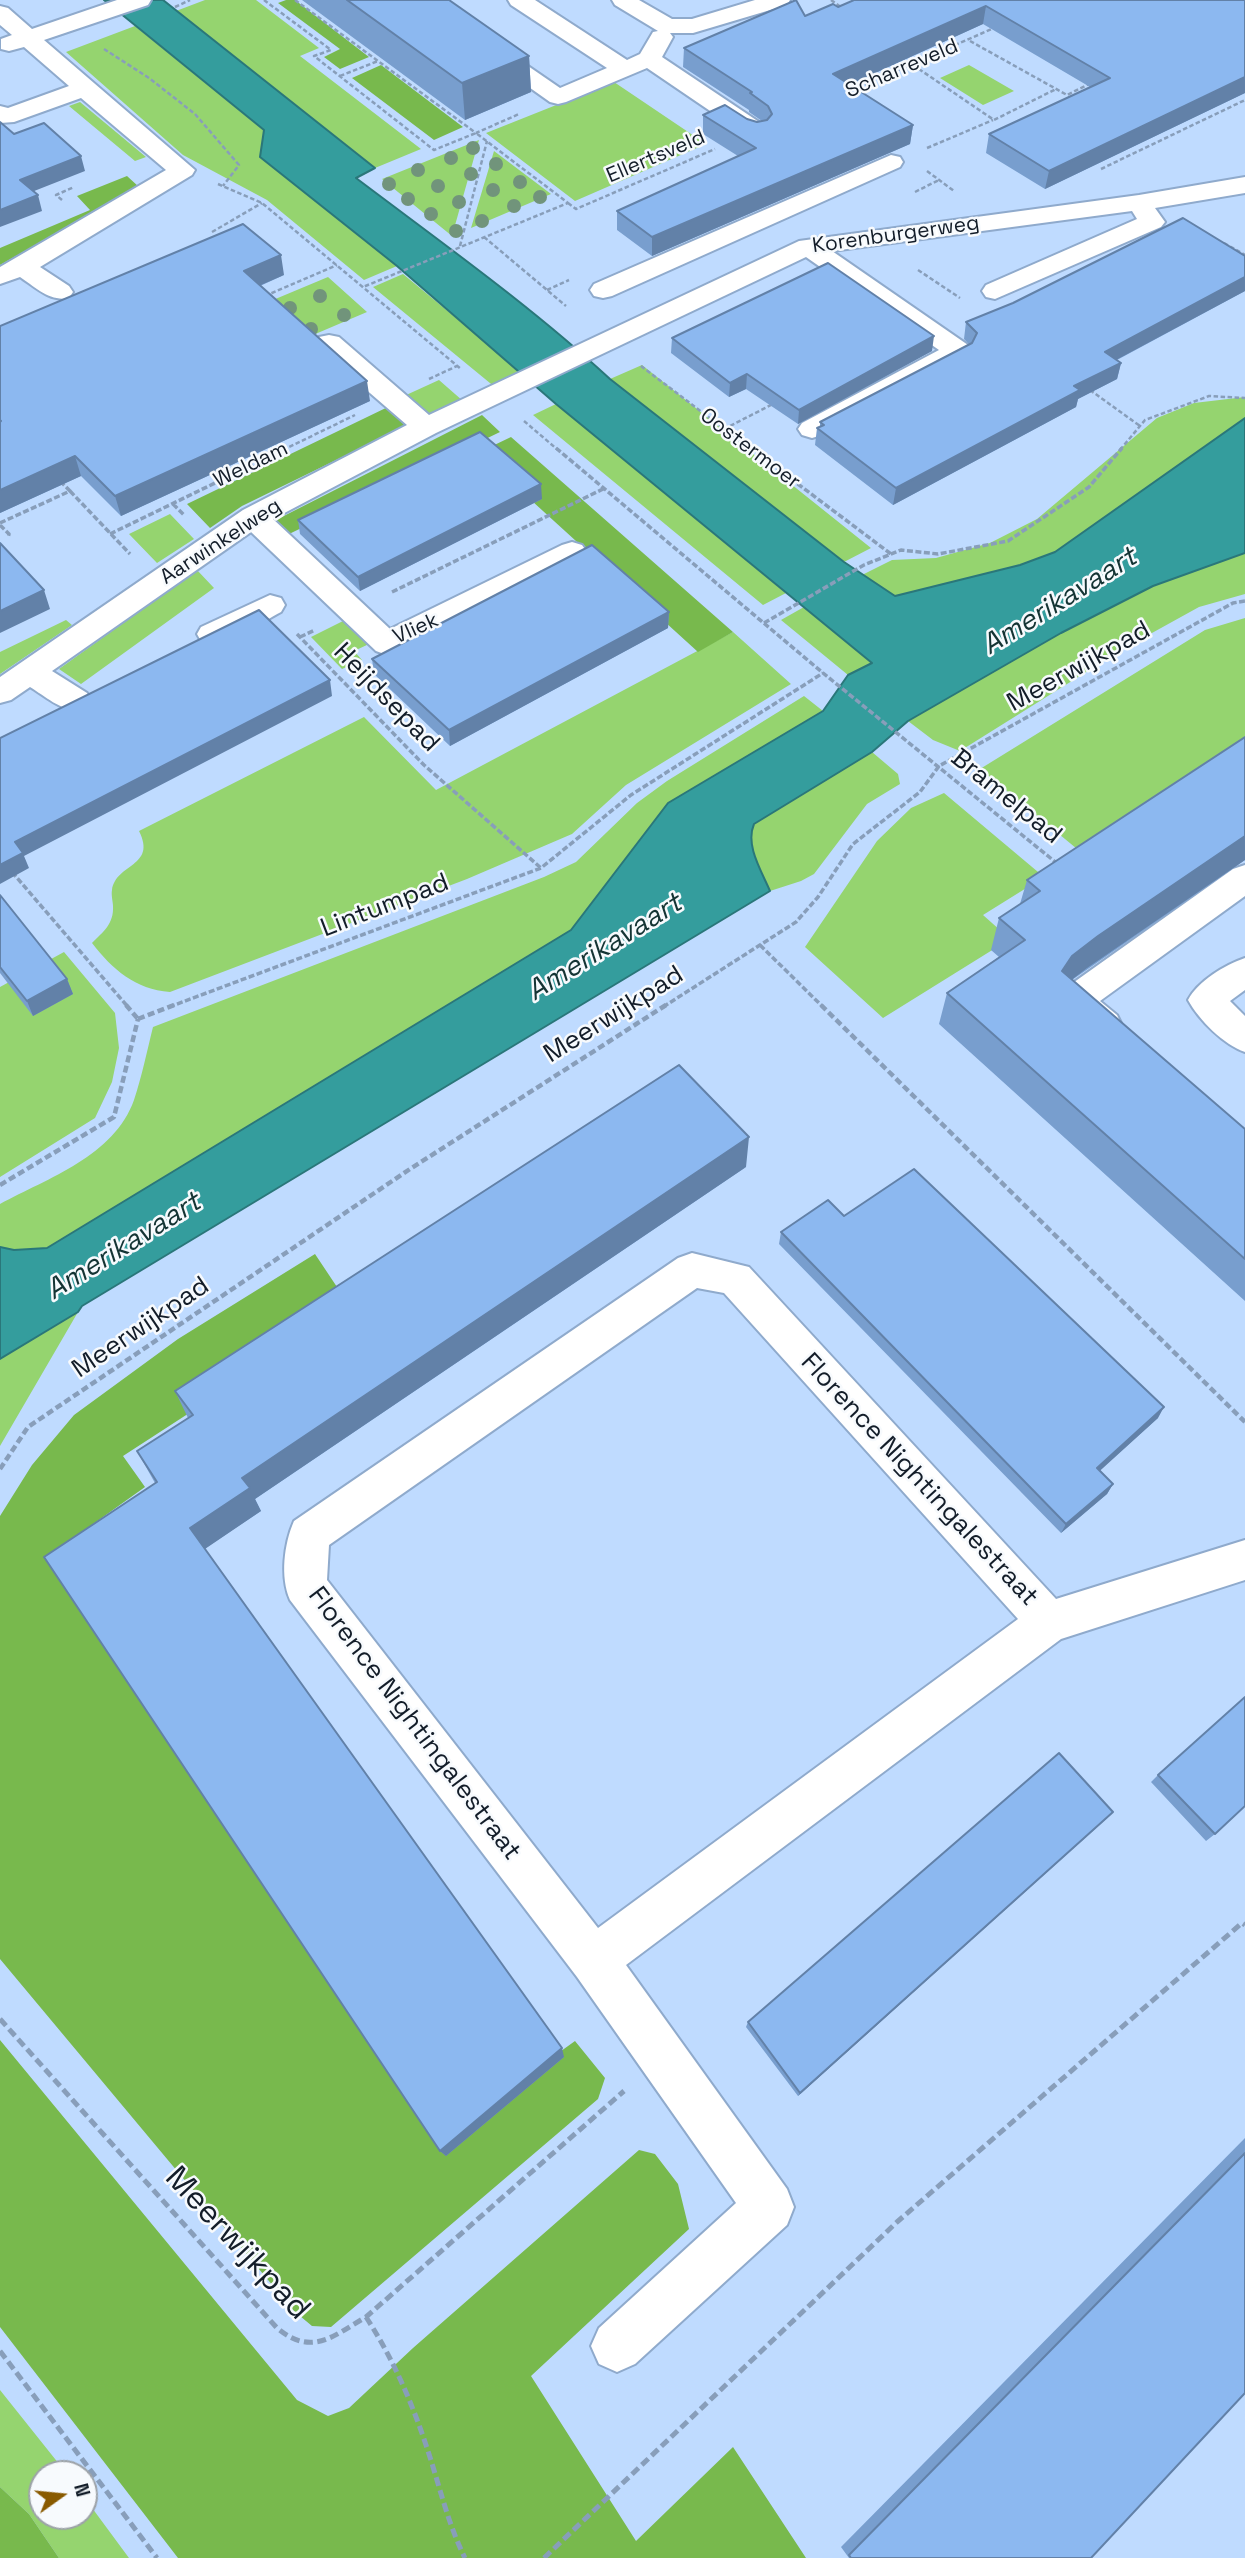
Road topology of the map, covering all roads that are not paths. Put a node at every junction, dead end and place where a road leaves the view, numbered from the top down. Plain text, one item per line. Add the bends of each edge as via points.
1 (140, 0) edge
2 (417, 0) edge
3 (519, 0) edge
4 (623, 0) edge
5 (779, 0) edge
6 (99, 4) edge
7 (667, 26) junction
8 (11, 28) edge
9 (0, 46) edge
10 (649, 59) junction
11 (625, 69) junction
12 (86, 88) junction
13 (0, 113) edge
14 (756, 131) edge
15 (891, 162) edge
16 (1245, 186) edge
17 (1139, 203) junction
18 (742, 228) junction
19 (796, 251) junction
20 (11, 272) edge
21 (603, 290) dead end
22 (995, 291) dead end
23 (60, 292) dead end
24 (329, 343) edge
25 (493, 396) joint
26 (426, 427) junction
27 (812, 429) dead end
28 (253, 517) junction
29 (572, 552) edge
30 (270, 605) road end
31 (185, 647) edge
32 (32, 673) junction
33 (0, 692) edge
34 (44, 719) edge
35 (1245, 878) edge
36 (1245, 972) edge
37 (1245, 1038) edge
38 (1125, 1043) edge
39 (1245, 1560) edge
40 (1049, 1622) junction
41 (594, 1961) junction
42 (617, 2346) dead end

1 - 6 street
2 - 11 street via 558,97
3 - 11 street
4 - 7 street
5 - 7 street via 693,26
6 - 8 street
7 - 10 street
8 - 9 street
8 - 12 street
10 - 11 street
10 - 14 street
12 - 13 street via 5,117
12 - 20 street via 183,170
15 - 18 street
16 - 17 street, Korenburgerweg
17 - 19 street, Korenburgerweg
17 - 22 street via 1153,222
18 - 19 street
18 - 21 street
19 - 25 street, Korenburgerweg
19 - 27 street via 958,351
20 - 23 street
24 - 26 street
25 - 26 street, Aarwinkelweg
26 - 28 street, Aarwinkelweg
28 - 29 street, Vliek via 387,644
28 - 32 street, Aarwinkelweg
30 - 31 street
32 - 33 street, Aarwinkelweg
32 - 34 street via 88,695
35 - 38 street via 1075,1000
36 - 37 street via 1206,1000
39 - 40 street, Florence Nightingalestraat
40 - 41 street, Florence Nightingalestraat
40 - 41 street, Florence Nightingalestraat via 734,1279 692,1270 309,1535 305,1586
41 - 42 street via 769,2207

